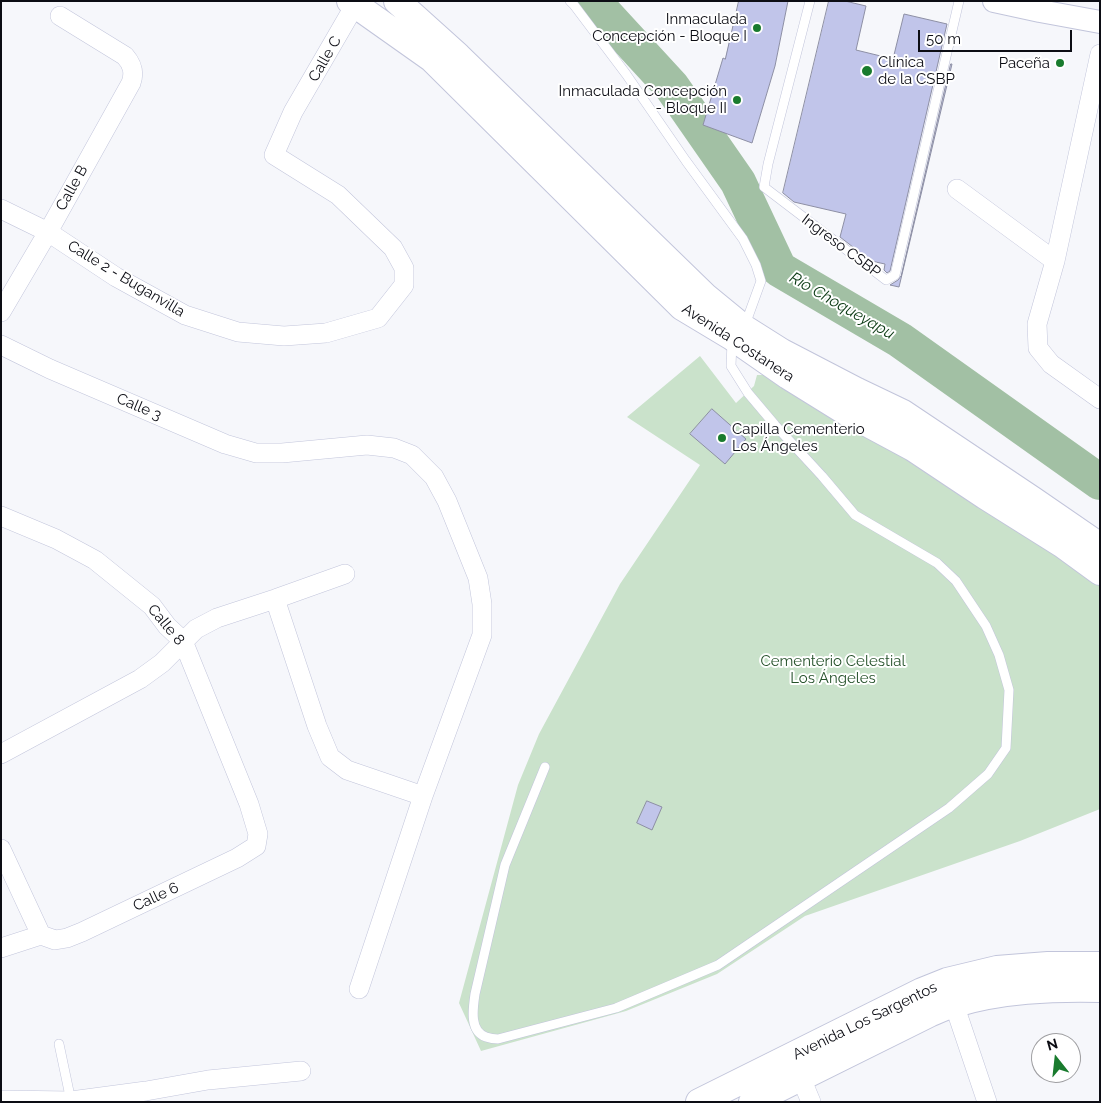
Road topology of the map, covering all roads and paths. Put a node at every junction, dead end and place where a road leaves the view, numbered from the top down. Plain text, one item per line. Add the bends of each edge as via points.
1 (397, 1) edge
2 (570, 1) edge
3 (810, 1) edge
4 (959, 1) edge
5 (994, 1) edge
6 (353, 3) edge
7 (60, 16) dead end
8 (1100, 22) edge
9 (1100, 54) edge
10 (957, 188) dead end
11 (1, 209) edge
12 (48, 232) junction
13 (1055, 262) junction
14 (394, 299) joint
15 (1, 312) edge
16 (738, 332) junction
17 (1, 345) edge
18 (1100, 399) edge
19 (1, 516) edge
20 (1100, 546) edge
21 (1100, 572) edge
22 (345, 574) dead end
23 (276, 599) junction
24 (183, 641) junction
25 (1, 754) edge
26 (545, 767) dead end
27 (422, 796) junction
28 (258, 834) joint
29 (1, 849) edge
30 (41, 935) junction
31 (1, 948) edge
32 (1100, 965) edge
33 (360, 988) dead end
34 (1100, 989) edge
35 (950, 993) junction
36 (59, 1044) dead end
37 (796, 1067) junction
38 (301, 1071) dead end
39 (1, 1100) edge
40 (71, 1101) edge
41 (699, 1102) edge
42 (752, 1102) edge
43 (811, 1102) edge
44 (987, 1102) edge

1 - 16 main road, Avenida Costanera via 458,56
2 - 16 lane via 626,74 752,257 761,281
3 - 4 lane, Ingreso CSBP via 764,187 886,280 895,275
5 - 8 street
6 - 14 street, Calle C via 293,112 274,155 338,196 393,248 404,268 404,285
6 - 16 main road, Avenida Costanera via 432,59 682,307
7 - 12 street, Calle B via 125,56 133,72 131,83
9 - 13 street
10 - 13 street
11 - 12 street, Calle 2 - Buganvilla
12 - 14 street, Calle 2 - Buganvilla via 116,277 185,315 238,332 284,336 326,333 378,318
12 - 15 street, Calle B
13 - 18 street via 1037,324 1038,348 1050,364
16 - 20 main road, Avenida Costanera via 903,413
16 - 21 main road, Avenida Costanera via 788,376 913,448
16 - 26 lane via 731,366 774,424 855,515 937,563 956,581 972,604 999,655 1009,690 1006,748 988,774 949,808 718,965 616,1008 498,1039 484,1037 476,1030 472,1015 475,994 505,866
17 - 27 street, Calle 3 via 224,444 256,453 367,445 394,448 412,455 434,477 478,578 482,635
19 - 24 street, Calle 8 via 95,560 152,606
22 - 23 street
23 - 24 street via 217,618 196,629
23 - 27 street via 330,757 347,770
24 - 25 street via 162,664 140,679
24 - 28 street, Calle 8
27 - 33 street, Calle 3
28 - 30 street, Calle 6 via 256,846 237,858 82,932 55,940
29 - 30 street
30 - 31 street
32 - 35 main road, Avenida Los Sargentos via 997,969
34 - 35 main road, Avenida Los Sargentos
35 - 37 main road, Avenida Los Sargentos via 922,991
35 - 44 street
36 - 40 lane
37 - 41 main road, Avenida Los Sargentos
37 - 42 main road, Avenida Los Sargentos
37 - 43 street
38 - 40 street via 208,1080
39 - 40 street

